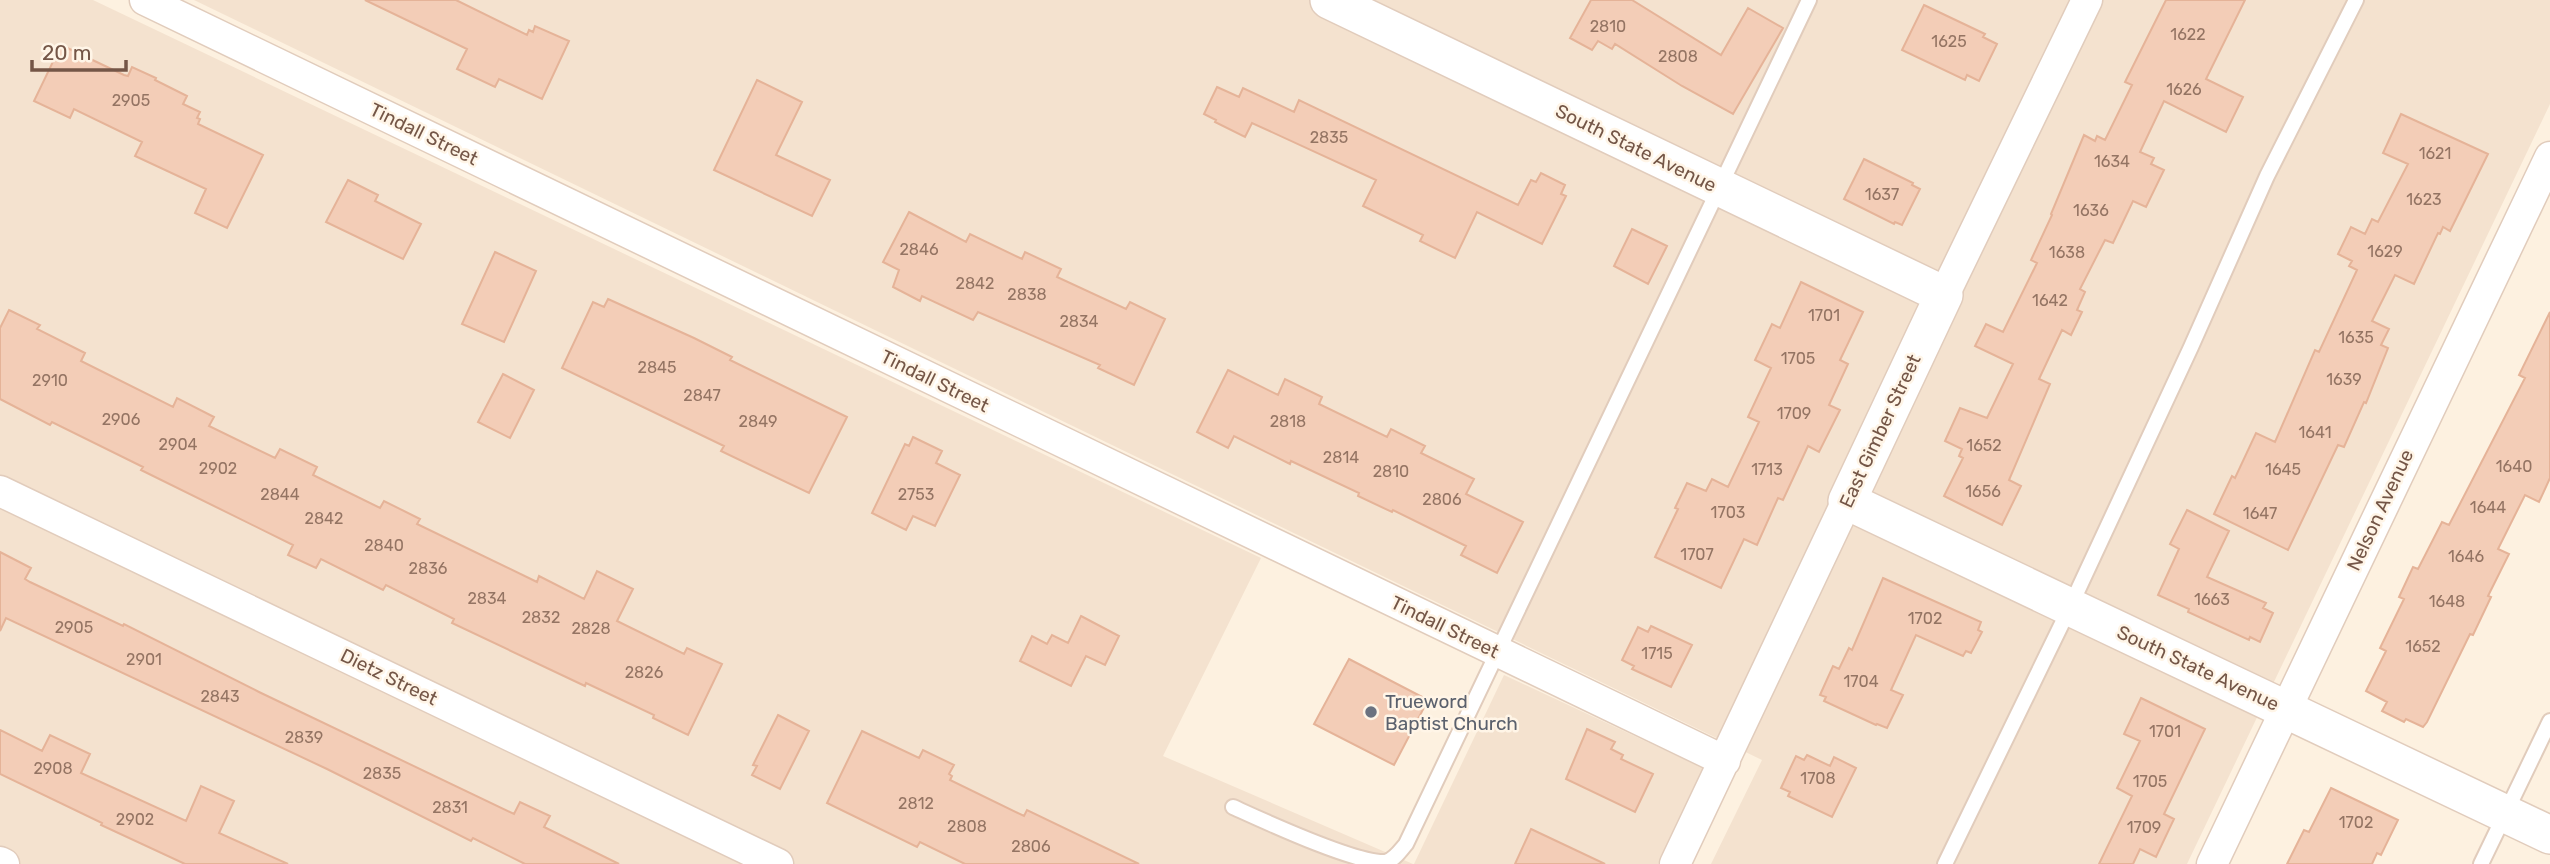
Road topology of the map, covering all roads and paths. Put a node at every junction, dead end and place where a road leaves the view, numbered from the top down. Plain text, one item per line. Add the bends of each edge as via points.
1 (145, 0) edge
2 (1329, 0) edge
3 (1809, 0) edge
4 (2087, 0) edge
5 (2356, 0) edge
6 (2550, 157) edge
7 (1718, 187) junction
8 (1944, 295) junction
9 (0, 491) edge
10 (1847, 501) junction
11 (2070, 607) junction
12 (1499, 653) junction
13 (2286, 710) junction
14 (2550, 721) edge
15 (1725, 761) junction
16 (1233, 807) dead end
17 (2504, 814) junction
18 (2550, 835) edge
19 (778, 864) edge
20 (1675, 864) edge
21 (1945, 864) edge
22 (2212, 864) edge
23 (2481, 864) edge

1 - 12 street, Tindall Street
2 - 7 street, South State Avenue
3 - 7 lane
4 - 8 street, East Gimber Street
5 - 11 lane via 2266,176
6 - 13 street, Nelson Avenue
7 - 8 street, South State Avenue
7 - 12 lane
8 - 10 street, East Gimber Street
9 - 19 street, Dietz Street
10 - 11 street, South State Avenue
10 - 15 street, East Gimber Street
11 - 13 street, South State Avenue
11 - 21 lane
12 - 15 street, Tindall Street
12 - 16 lane via 1406,844 1395,857 1384,863 1348,857
13 - 17 street, South State Avenue
13 - 22 street, Nelson Avenue
14 - 17 lane
15 - 20 street, East Gimber Street
17 - 18 street, South State Avenue
17 - 23 lane

